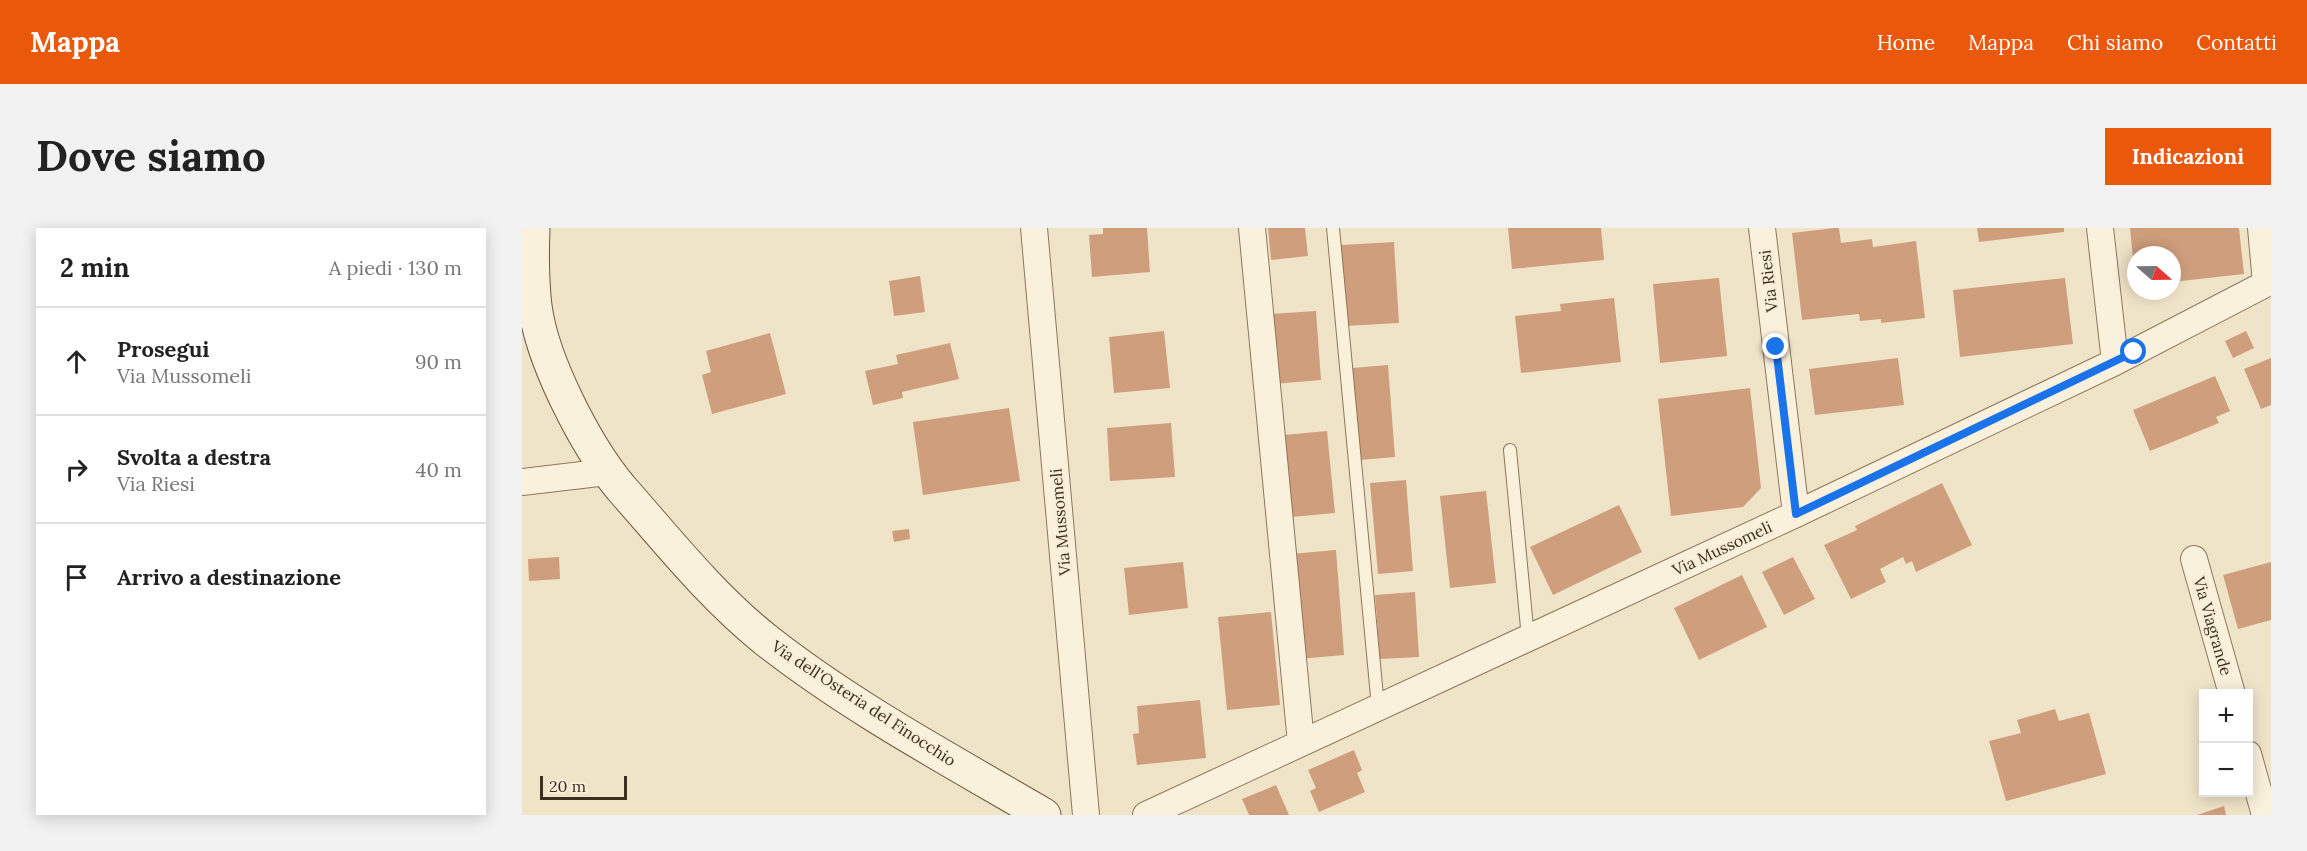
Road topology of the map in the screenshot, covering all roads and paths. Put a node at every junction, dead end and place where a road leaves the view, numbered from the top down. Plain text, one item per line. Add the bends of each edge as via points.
1 (533, 228) edge
2 (1034, 228) edge
3 (1252, 228) edge
4 (1333, 228) edge
5 (1762, 228) edge
6 (2100, 228) edge
7 (2261, 228) edge
8 (2268, 282) edge
9 (2115, 362) junction
10 (1510, 450) dead end
11 (607, 472) junction
12 (522, 482) edge
13 (1796, 514) junction
14 (2194, 559) dead end
15 (1528, 638) junction
16 (2231, 689) edge
17 (1378, 708) junction
18 (1301, 743) junction
19 (2253, 772) edge
20 (1044, 815) edge
21 (1086, 815) edge
22 (1146, 815) edge
23 (2265, 815) edge

1 - 11 street, Via dell'Osteria del Finocchio via 535,307 542,340
2 - 21 street, Via Mussomeli
3 - 18 street
4 - 17 lane
5 - 13 street, Via Riesi
6 - 9 street
7 - 8 street
8 - 9 street, Via Mussomeli
9 - 13 street, Via Mussomeli
10 - 15 lane
11 - 12 street
11 - 20 street, Via dell'Osteria del Finocchio via 708,585 765,639 839,691
13 - 15 street, Via Mussomeli
14 - 16 street, Via Viagrande
15 - 17 street, Via Mussomeli
17 - 18 street, Via Mussomeli
18 - 22 street, Via Mussomeli
19 - 23 street

